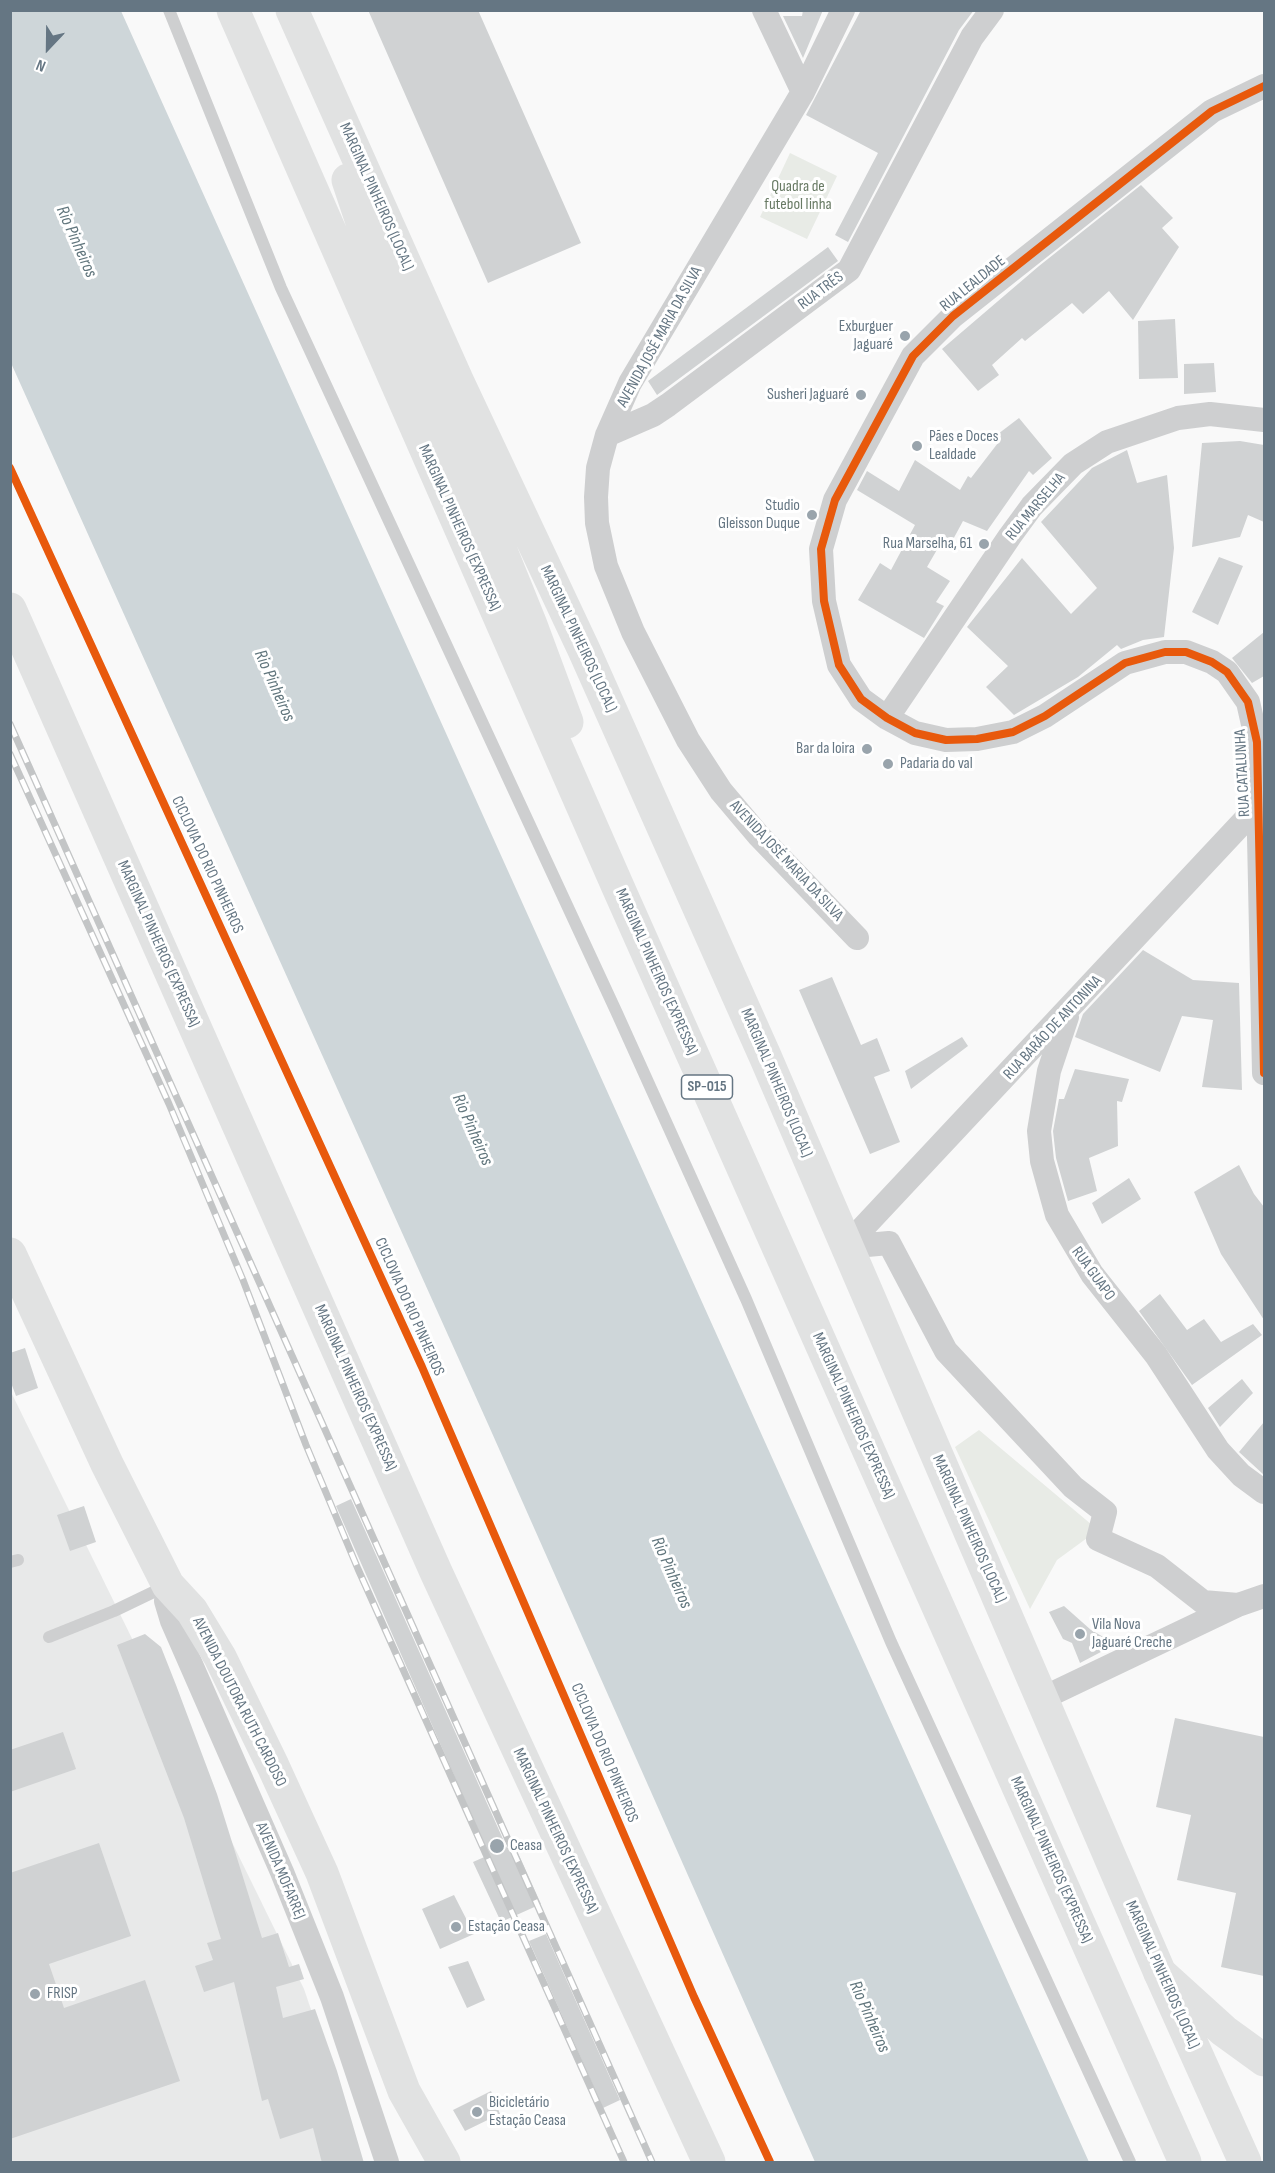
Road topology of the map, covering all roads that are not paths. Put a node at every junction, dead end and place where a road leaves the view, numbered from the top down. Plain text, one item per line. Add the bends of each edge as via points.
1 (169, 10) edge
2 (233, 10) edge
3 (292, 10) edge
4 (764, 10) edge
5 (843, 10) edge
6 (992, 10) edge
7 (1264, 86) edge
8 (803, 92) junction
9 (330, 94) junction
10 (1264, 420) edge
11 (607, 435) junction
12 (10, 609) edge
13 (886, 718) junction
14 (1258, 806) junction
15 (618, 887) junction
16 (857, 938) dead end
17 (1069, 1011) junction
18 (1264, 1073) edge
19 (845, 1247) junction
20 (10, 1254) edge
21 (1264, 1492) edge
22 (168, 1585) junction
23 (1264, 1596) edge
24 (1238, 1605) junction
25 (49, 1637) dead end
26 (1043, 1698) junction
27 (1160, 1973) junction
28 (1264, 2060) edge
29 (387, 2163) edge
30 (444, 2163) edge
31 (709, 2163) edge
32 (1130, 2163) edge
33 (1185, 2163) edge
34 (1245, 2163) edge

1 - 32 lane via 281,288 616,1011 746,1299 891,1642
2 - 15 main road, MARGINAL PINHEIROS (EXPRESSA) / SP-015
3 - 9 main road, MARGINAL PINHEIROS (LOCAL)
4 - 8 street
5 - 8 street, AVENIDA JOSÉ MARIA DA SILVA
6 - 11 street, RUA TRÊS via 972,37 849,270 668,405
7 - 13 street, RUA LEALDADE via 1212,111 953,316 913,356 835,500 821,549 824,601 839,665 861,699
8 - 11 street, AVENIDA JOSÉ MARIA DA SILVA via 630,383
9 - 15 main road via 348,181 364,228 531,625 584,768
9 - 19 main road, MARGINAL PINHEIROS (LOCAL) via 641,778
10 - 13 street, RUA MARSELHA via 1210,414 1178,418 1107,442 1073,464 1032,506
11 - 16 street, AVENIDA JOSÉ MARIA DA SILVA via 598,468 597,523 606,566 651,670 688,740 721,790 759,836
12 - 31 main road, MARGINAL PINHEIROS (EXPRESSA) via 436,1572
13 - 14 street, RUA CATALUNHA via 915,733 946,740 1013,732 1045,716 1125,663 1165,652 1186,652 1227,672 1248,702 1257,742
14 - 17 street, RUA BARÃO DE ANTONINA
14 - 18 street, RUA CATALUNHA
15 - 33 main road, MARGINAL PINHEIROS (EXPRESSA) / SP-015
17 - 19 street, RUA BARÃO DE ANTONINA
17 - 21 street, RUA GUAPO via 1049,1071 1038,1131 1057,1215 1092,1274 1156,1355 1218,1450 1240,1475
19 - 24 street via 889,1244 946,1351 1073,1487 1105,1512 1098,1539 1157,1566 1203,1602
19 - 26 main road, MARGINAL PINHEIROS (LOCAL)
20 - 22 main road, AVENIDA DOUTORA RUTH CARDOSO
22 - 25 lane
22 - 29 street, AVENIDA MOFARREJ via 166,1601 172,1621 332,1997
22 - 30 main road, AVENIDA DOUTORA RUTH CARDOSO via 192,1611 219,1657 322,1873 404,2091
23 - 24 street
24 - 26 street
26 - 27 main road, MARGINAL PINHEIROS (LOCAL)
27 - 28 main road via 1224,2031
27 - 34 main road, MARGINAL PINHEIROS (LOCAL)

